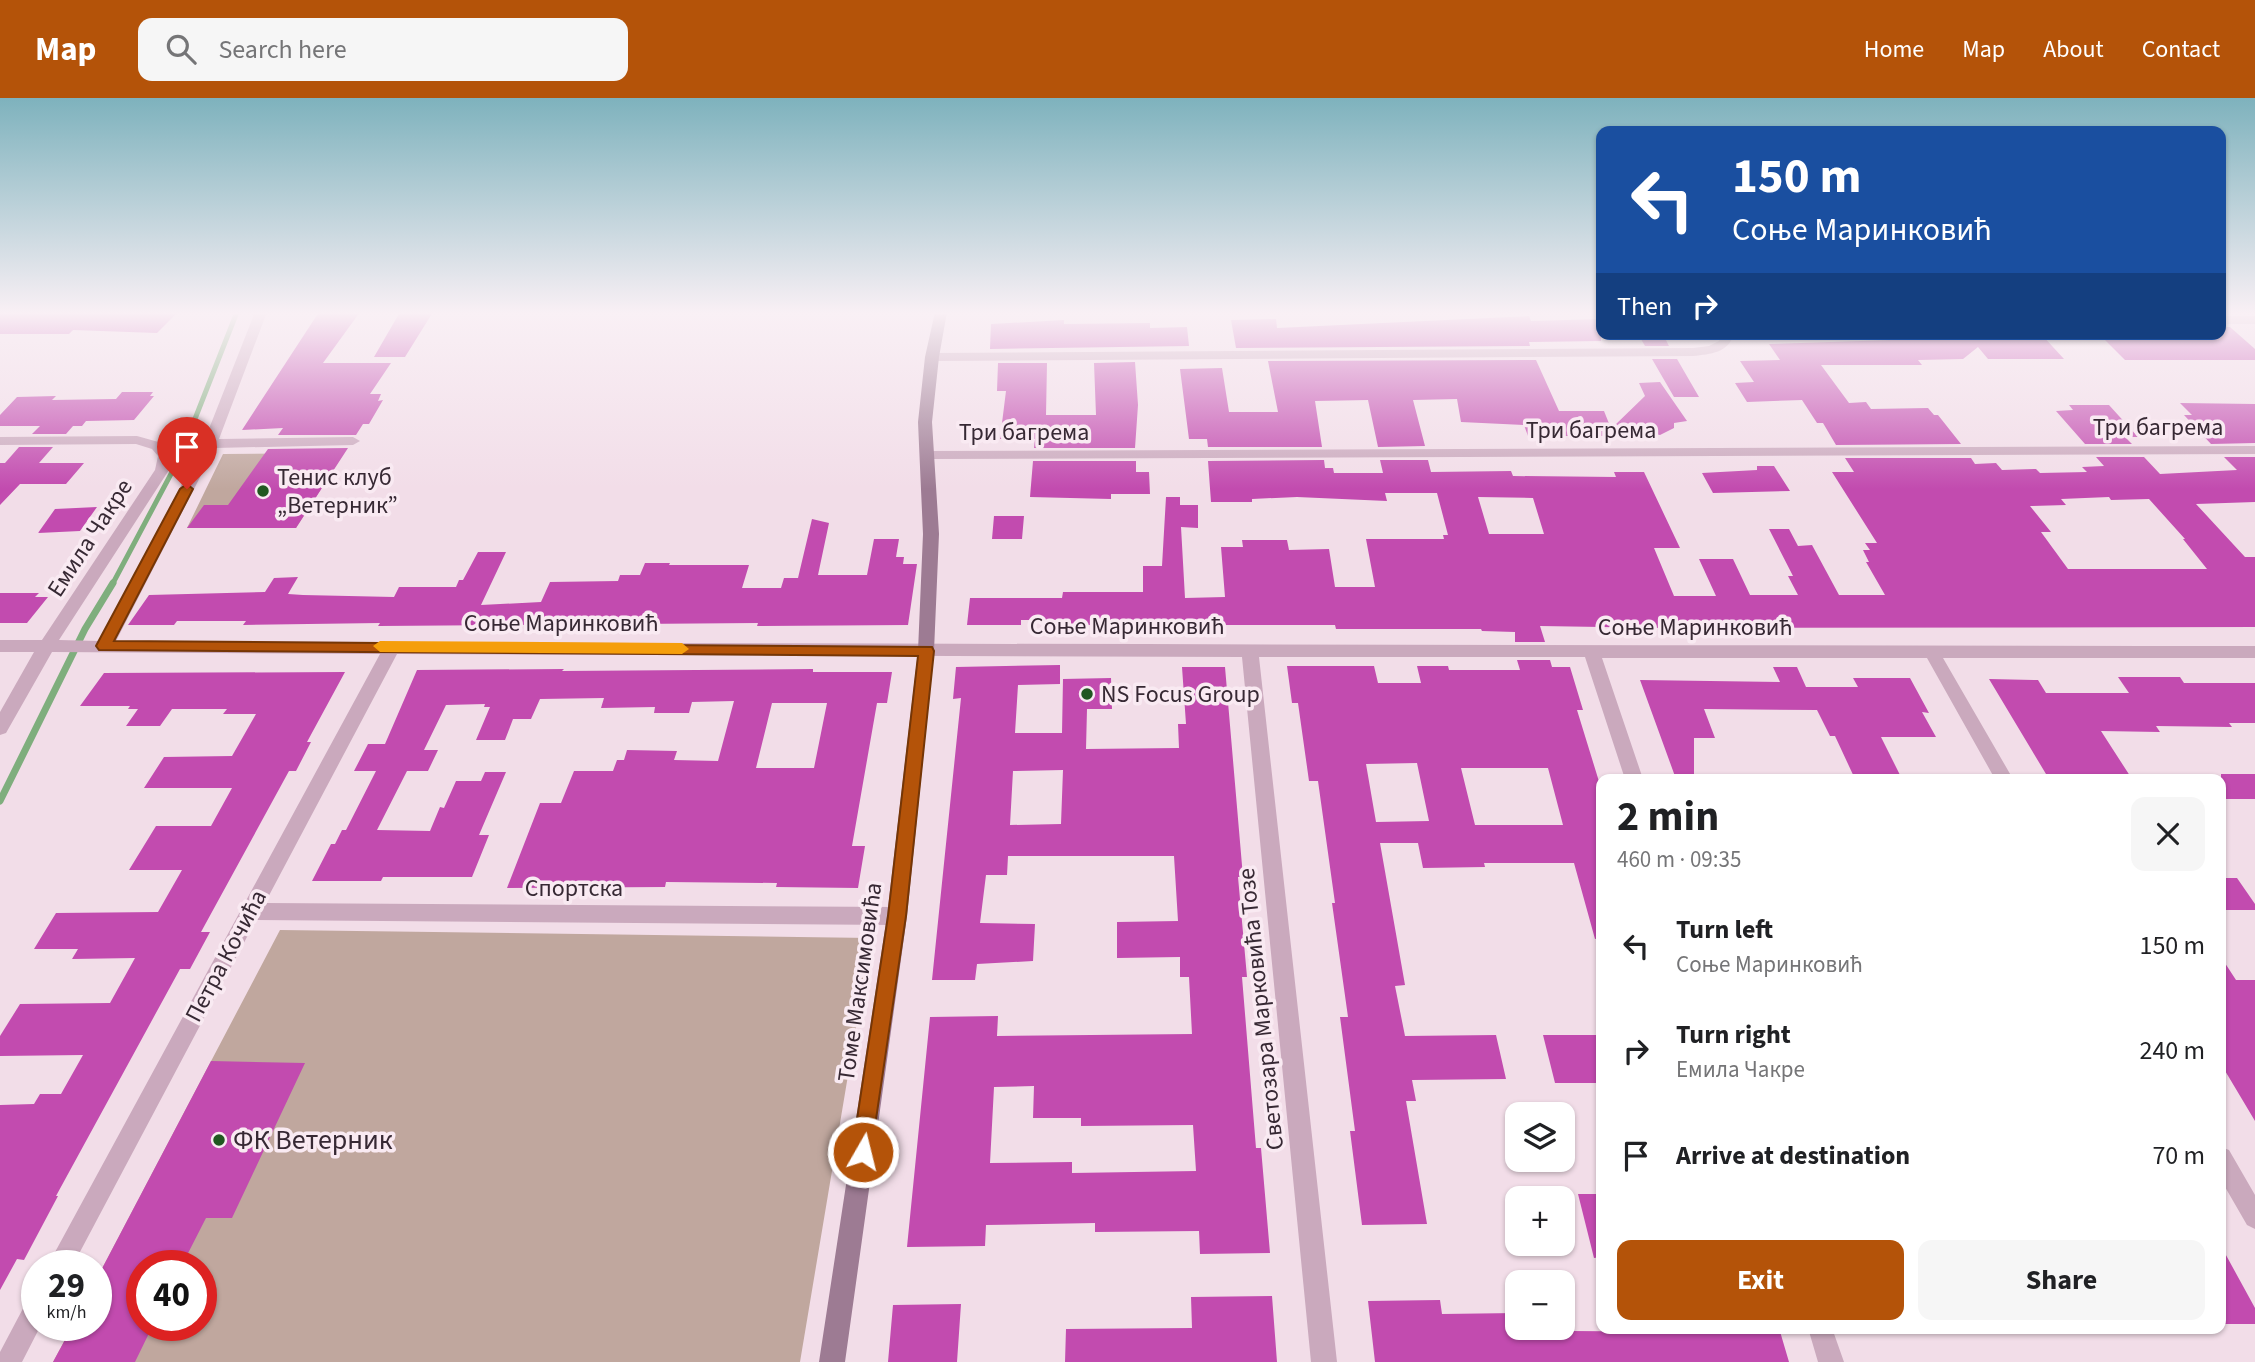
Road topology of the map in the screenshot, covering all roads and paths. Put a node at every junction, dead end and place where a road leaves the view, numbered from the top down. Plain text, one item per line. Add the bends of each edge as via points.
1 (238, 371) edge
2 (930, 371) edge
3 (0, 441) edge
4 (353, 441) dead end
5 (210, 443) junction
6 (2255, 450) edge
7 (927, 456) junction
8 (0, 646) edge
9 (47, 646) junction
10 (104, 646) junction
11 (393, 646) junction
12 (926, 651) junction
13 (1250, 651) junction
14 (1591, 651) junction
15 (1931, 651) junction
16 (2255, 652) edge
17 (0, 728) edge
18 (1632, 774) edge
19 (2001, 774) edge
20 (250, 911) junction
21 (897, 916) junction
22 (2226, 1167) edge
23 (2255, 1217) edge
24 (68, 1250) edge
25 (1822, 1334) edge
26 (21, 1338) edge
27 (8, 1362) edge
28 (832, 1362) edge
29 (1324, 1362) edge
30 (1831, 1362) edge

1 - 5 street
2 - 7 street, Томе Максимовића
3 - 9 street, Емила Чакре via 137,440 158,446 165,456 162,470
4 - 5 street
5 - 10 street
6 - 7 street, Три багрема
7 - 12 street, Томе Максимовића via 932,534
8 - 9 street, Соње Маринковић
9 - 10 street, Соње Маринковић
9 - 17 street
10 - 11 street, Соње Маринковић
11 - 12 street, Соње Маринковић
11 - 20 street, Петра Кочића
12 - 13 street, Соње Маринковић
12 - 21 street, Томе Максимовића
13 - 14 street, Соње Маринковић
13 - 29 street, Светозара Марковића Тозе
14 - 15 street, Соње Маринковић
14 - 18 street
15 - 16 street, Соње Маринковић
15 - 19 street
20 - 21 street, Спортска
20 - 24 street, Петра Кочића
21 - 28 street, Томе Максимовића
22 - 23 street
25 - 30 street
26 - 27 street

